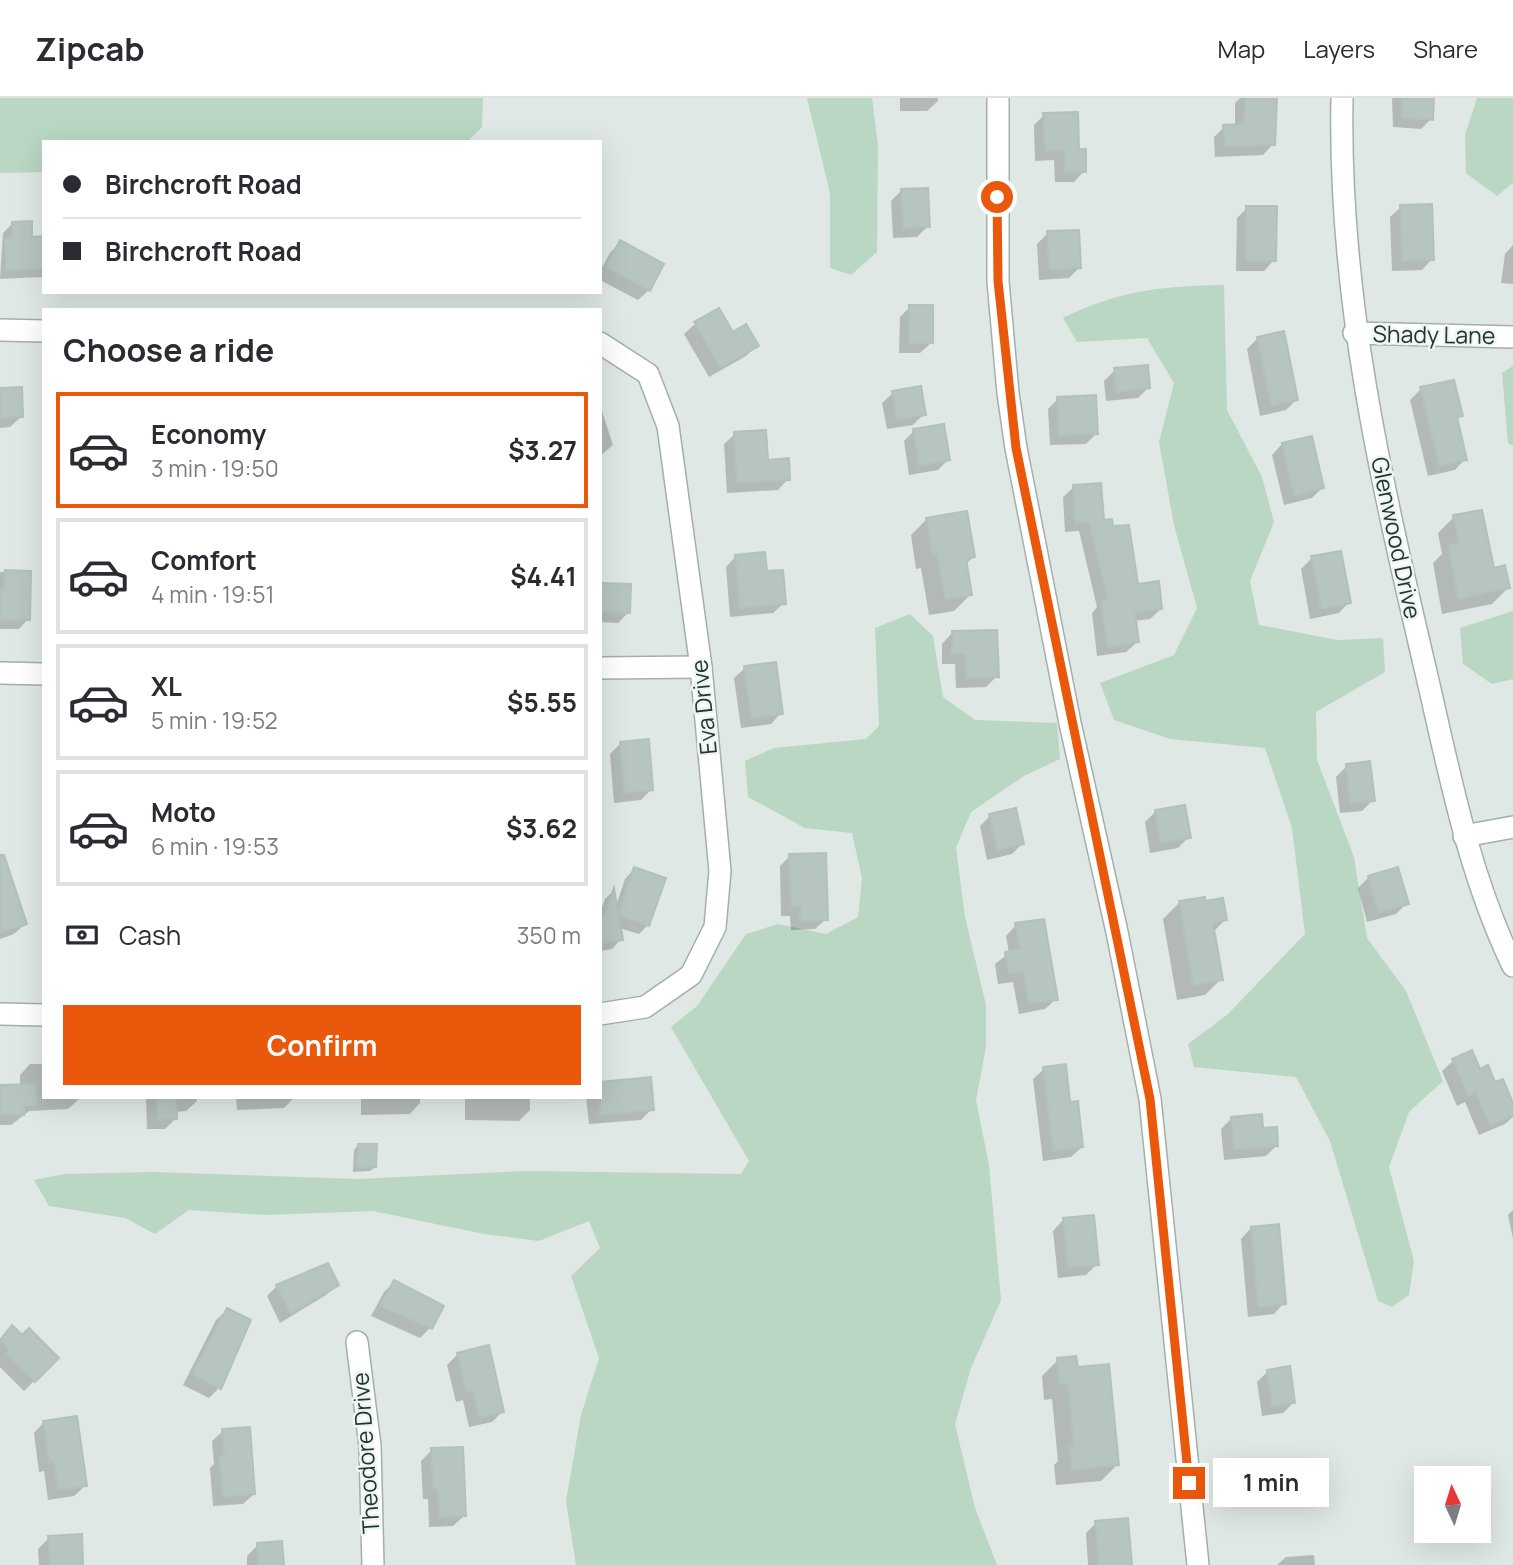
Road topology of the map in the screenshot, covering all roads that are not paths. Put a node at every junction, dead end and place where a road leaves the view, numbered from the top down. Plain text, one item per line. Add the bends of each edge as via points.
1 (998, 98) edge
2 (1342, 98) edge
3 (0, 330) edge
4 (42, 331) edge
5 (1354, 333) junction
6 (1513, 337) edge
7 (609, 348) edge
8 (701, 667) junction
9 (602, 668) edge
10 (0, 673) edge
11 (42, 674) edge
12 (1513, 827) edge
13 (1464, 836) junction
14 (1513, 965) edge
15 (0, 1014) edge
16 (602, 1014) edge
17 (42, 1015) edge
18 (357, 1342) dead end
19 (373, 1565) edge
20 (1198, 1565) edge

1 - 20 street via 998,281 1008,393 1065,697 1150,1099
2 - 5 street, Glenwood Drive via 1341,177
3 - 4 street
5 - 6 street, Shady Lane
5 - 13 street, Glenwood Drive via 1388,509
7 - 8 street, Eva Drive via 648,374 668,426
8 - 9 street
8 - 16 street, Eva Drive via 720,871 715,927 691,975 645,1007
10 - 11 street
12 - 13 street
13 - 14 street, Glenwood Drive
15 - 17 street
18 - 19 street, Theodore Drive via 370,1446

